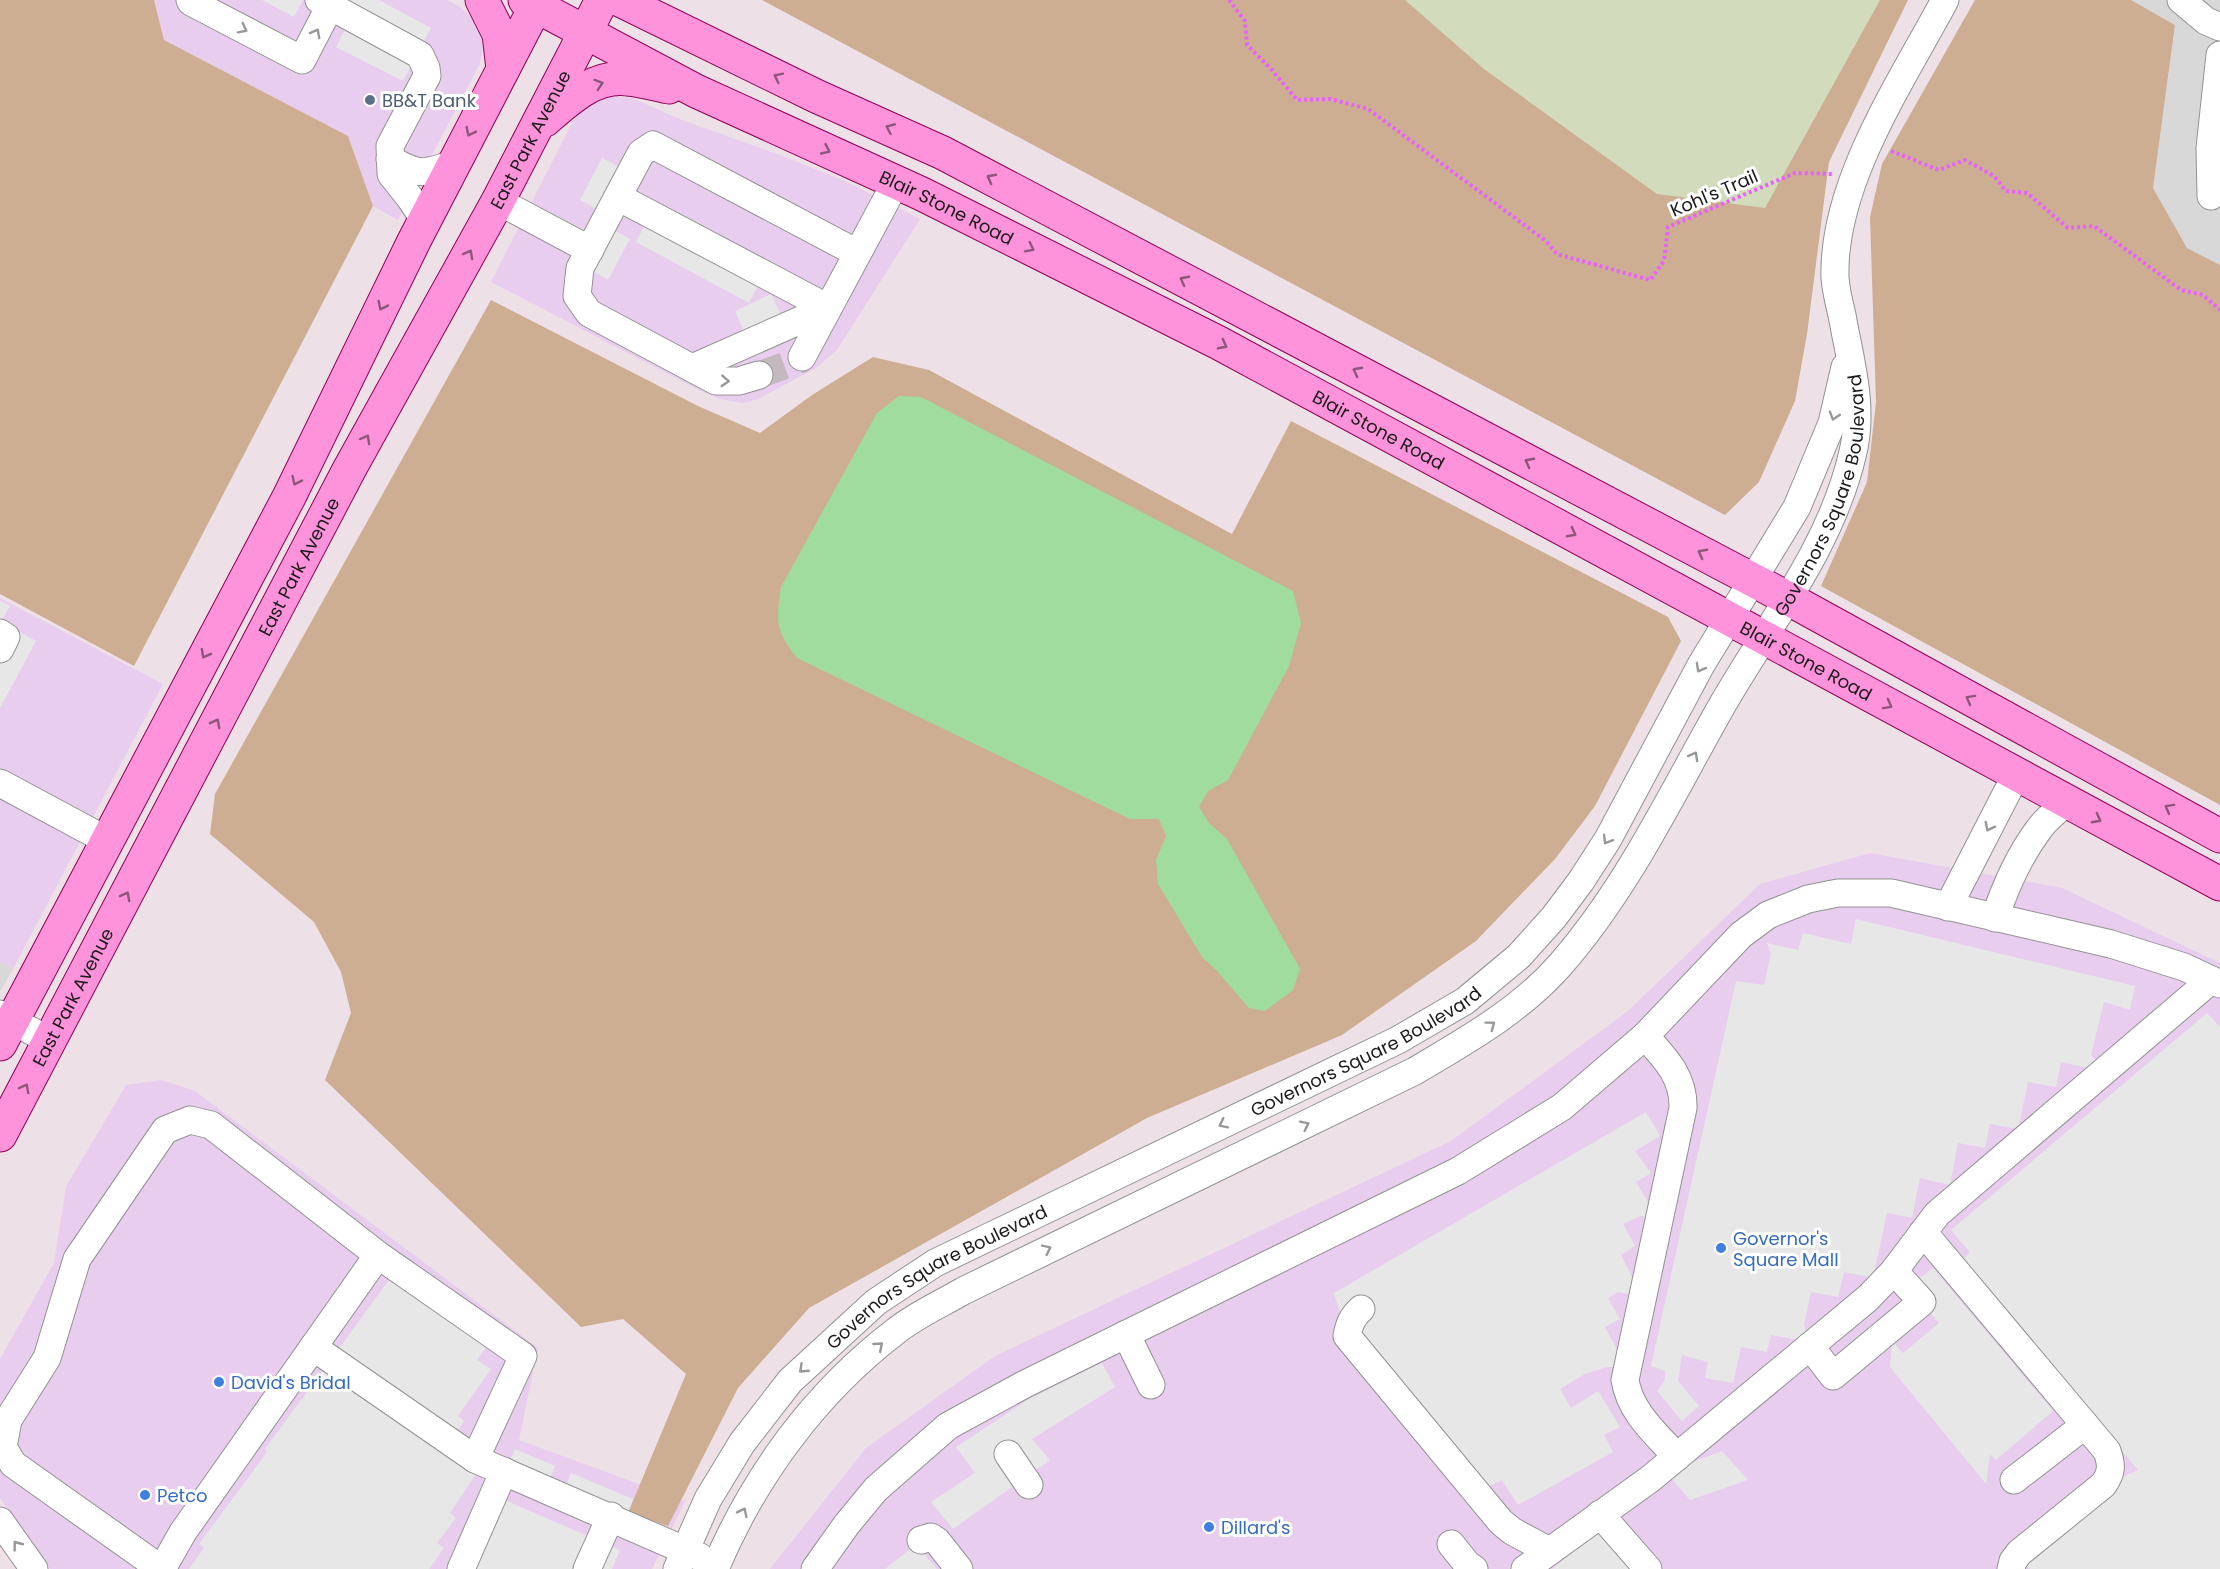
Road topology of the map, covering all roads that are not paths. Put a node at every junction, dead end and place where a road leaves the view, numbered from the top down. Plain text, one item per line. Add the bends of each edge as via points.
1 (190, 0) edge
2 (482, 0) edge
3 (602, 0) edge
4 (620, 0) edge
5 (666, 0) edge
6 (1946, 0) edge
7 (2181, 0) edge
8 (533, 2) edge
9 (325, 3) edge
10 (2220, 27) edge
11 (585, 32) junction
12 (717, 47) junction
13 (2220, 55) edge
14 (503, 69) junction
15 (698, 92) junction
16 (535, 129) junction
17 (943, 153) junction
18 (390, 159) junction
19 (454, 164) junction
20 (909, 188) junction
21 (2211, 196) dead end
22 (618, 197) junction
23 (498, 201) junction
24 (424, 221) junction
25 (590, 250) junction
26 (857, 253) junction
27 (828, 308) junction
28 (1846, 338) junction
29 (802, 357) tunnel mouth
30 (692, 368) junction
31 (759, 375) tunnel mouth
32 (1754, 580) junction
33 (1789, 598) junction
34 (1729, 617) junction
35 (0, 633) edge
36 (1763, 637) junction
37 (0, 649) edge
38 (2074, 756) junction
39 (2016, 775) junction
40 (0, 783) edge
41 (2066, 802) junction
42 (2220, 836) edge
43 (106, 840) junction
44 (2220, 884) edge
45 (1948, 907) junction
46 (1995, 918) junction
47 (2215, 982) edge
48 (1426, 1023) junction
49 (4, 1026) edge
50 (1646, 1036) junction
51 (50, 1041) junction
52 (1442, 1056) junction
53 (0, 1135) edge
54 (1923, 1232) junction
55 (378, 1255) junction
56 (1894, 1271) junction
57 (1361, 1309) dead end
58 (1126, 1334) junction
59 (1810, 1346) junction
60 (313, 1347) junction
61 (1150, 1384) dead end
62 (2085, 1425) junction
63 (1008, 1454) dead end
64 (1677, 1457) junction
65 (475, 1458) junction
66 (504, 1471) junction
67 (2013, 1480) dead end
68 (1029, 1485) dead end
69 (1600, 1514) junction
70 (611, 1516) junction
71 (0, 1521) edge
72 (921, 1540) dead end
73 (1451, 1544) dead end
74 (1549, 1551) junction
75 (681, 1560) edge
76 (716, 1567) edge
77 (34, 1569) edge
78 (161, 1569) edge
79 (460, 1569) edge
80 (587, 1569) edge
81 (815, 1569) edge
82 (959, 1569) edge
83 (1474, 1569) edge
84 (1525, 1569) edge
85 (1648, 1569) edge
86 (2011, 1569) edge

1 -> 9 street via 302,60
2 - 14 main road via 499,34
3 - 11 main road, East Park Avenue
4 - 12 main road
5 - 12 main road
6 - 28 street, Governors Square Boulevard via 1881,116 1841,221 1835,281
7 - 10 street via 2206,21
8 - 11 main road, Blair Stone Road
8 - 14 main road
9 - 18 street via 420,56 426,68 427,76 390,146
11 - 15 main road, Blair Stone Road
11 - 16 main road, East Park Avenue
17 -> 12 main road
13 - 21 street via 2211,148
14 -> 19 main road
16 -> 15 main road via 594,84 625,78
15 -> 20 main road, Blair Stone Road
16 - 23 main road, East Park Avenue
17 - 20 main road
32 -> 17 main road
18 - 19 street via 421,173
18 - 24 street via 391,174
19 - 24 main road
20 - 26 street
20 -> 34 main road, Blair Stone Road via 1219,343
22 - 25 street
22 - 26 street via 641,153 653,145
22 - 27 street
23 - 25 street
51 -> 23 main road, East Park Avenue via 350,468
24 -> 43 main road via 289,497
25 - 30 street via 577,284 578,296 589,313
26 - 27 street
27 - 29 street
27 - 30 street
28 -> 32 street, Governors Square Boulevard via 1845,375 1832,423 1797,507
28 - 33 street, Governors Square Boulevard via 1856,381 1854,448 1830,522
30 -> 31 street via 716,381 740,381
32 - 33 main road
32 - 34 street, Governors Square Boulevard
33 - 36 street, Governors Square Boulevard
38 -> 33 main road
34 - 36 main road, Blair Stone Road
34 -> 48 street, Governors Square Boulevard via 1608,839 1561,908 1520,956 1465,1001
35 - 37 street via 6,637
36 -> 39 main road, Blair Stone Road
52 -> 36 street, Governors Square Boulevard via 1523,1001 1560,966 1591,927 1650,836
38 - 39 main road via 2049,759
42 -> 38 main road
39 - 41 main road, Blair Stone Road
39 -> 45 street
40 - 43 street
41 -> 44 main road, Blair Stone Road
41 - 46 street via 2040,827 2024,853
43 - 49 main road
45 - 46 street
45 - 50 street via 1891,893 1838,893 1808,899 1768,915 1741,935
46 - 47 street via 2111,944 2184,967
47 - 54 street via 1952,1200
48 - 52 street
48 -> 75 street, Governors Square Boulevard via 935,1263 876,1302 790,1382 742,1443 708,1499
49 - 51 street
50 - 58 street via 1562,1107 1458,1171
50 - 64 street via 1677,1076 1683,1108 1625,1380 1627,1393 1642,1418
53 -> 51 main road, East Park Avenue
76 -> 52 street, Governors Square Boulevard via 752,1494 795,1430 845,1376 897,1330 963,1291
54 - 56 street
54 - 62 street
55 - 60 street
55 - 65 street via 523,1356
55 - 78 street via 211,1125 190,1120 165,1130 77,1259 47,1358 8,1420 3,1447 13,1464
56 - 59 street
56 - 59 street via 1922,1302 1833,1376
57 - 74 street via 1348,1325 1347,1336 1501,1522
58 - 61 street
58 - 81 street via 948,1426 876,1489
59 - 64 street
60 - 65 street
60 - 78 street
62 - 67 street
62 - 86 street via 2107,1451 2112,1463 2108,1478 2019,1554
63 - 68 street
64 - 69 street
65 - 66 street
66 - 70 street
66 - 79 street
69 - 74 street
69 - 85 street
70 - 75 street
70 - 80 street
77 -> 71 street
72 - 82 street via 931,1537 937,1541
73 - 83 street
74 - 84 street
75 - 76 street

